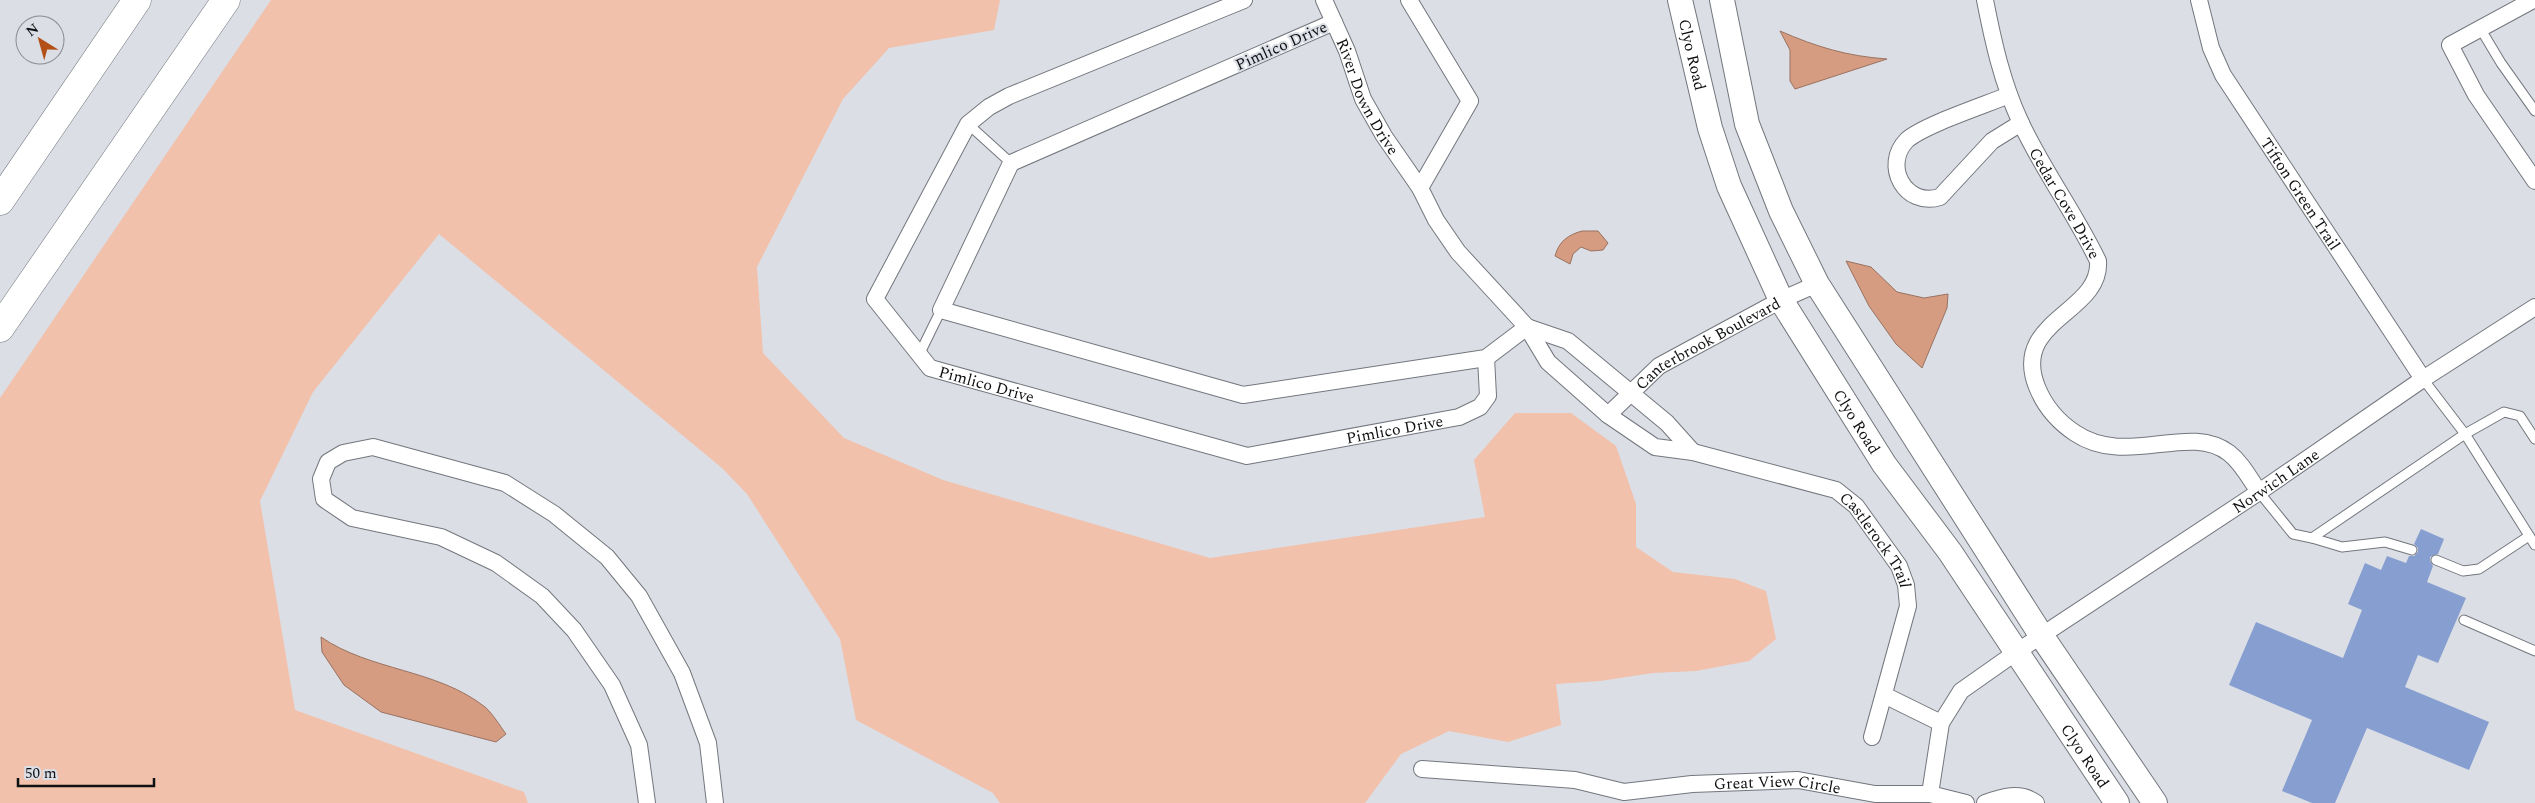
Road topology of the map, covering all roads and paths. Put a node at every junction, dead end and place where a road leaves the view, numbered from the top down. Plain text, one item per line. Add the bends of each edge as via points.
1 (137, 0) edge
2 (226, 0) edge
3 (1244, 0) edge
4 (1324, 0) edge
5 (1409, 0) edge
6 (1680, 0) edge
7 (1722, 0) edge
8 (1985, 0) edge
9 (2199, 0) edge
10 (2533, 0) edge
11 (1334, 22) junction
12 (2480, 28) junction
13 (2009, 96) junction
14 (2535, 111) edge
15 (2021, 123) junction
16 (968, 124) junction
17 (1011, 163) junction
18 (2533, 175) edge
19 (1420, 188) junction
20 (0, 201) edge
21 (1817, 284) junction
22 (1781, 300) junction
23 (2535, 307) edge
24 (941, 310) junction
25 (1527, 326) junction
26 (0, 328) edge
27 (920, 355) junction
28 (1486, 358) junction
29 (2424, 379) junction
30 (1630, 393) junction
31 (1608, 414) junction
32 (2464, 434) junction
33 (2535, 439) edge
34 (1693, 452) junction
35 (2259, 492) junction
36 (2530, 536) junction
37 (2312, 538) junction
38 (2535, 545) edge
39 (2412, 550) dead end
40 (2436, 560) dead end
41 (2464, 620) dead end
42 (2041, 635) junction
43 (2535, 651) edge
44 (2015, 653) junction
45 (1884, 695) junction
46 (1941, 723) junction
47 (1872, 737) dead end
48 (1422, 769) dead end
49 (1930, 794) junction
50 (1626, 798) edge
51 (647, 803) edge
52 (715, 803) edge
53 (1966, 803) edge
54 (1984, 803) edge
55 (2036, 803) edge
56 (2117, 803) edge
57 (2155, 803) edge

1 - 20 highway
2 - 26 highway
3 - 16 street, Pimlico Drive via 1009,96
4 - 11 street, River Down Drive
5 - 19 street via 1470,100
6 - 22 street, Clyo Road via 1710,128 1729,186
7 - 21 street, Clyo Road via 1747,124 1781,211
8 - 13 street, Cedar Cove Drive
9 - 29 street, Tifton Green Trail via 2211,48 2223,75
10 - 12 street
11 - 17 street, Pimlico Drive
11 - 19 street, River Down Drive via 1363,98 1384,136
12 - 14 lane
12 - 18 street via 2450,45 2476,95
13 - 15 street, Cedar Cove Drive
13 - 15 street via 1913,136 1900,151 1897,161 1901,183 1909,193 1921,199 1940,197 1986,146
15 - 35 street, Cedar Cove Drive via 2098,261 2096,281 2090,290 2042,333 2034,351 2034,380 2050,411 2079,435 2116,448 2199,441 2214,445 2238,462
16 - 17 lane
16 - 27 street, Pimlico Drive via 875,299
17 - 24 street
19 - 25 street, River Down Drive via 1436,220 1458,252
21 - 22 street, Canterbrook Boulevard
21 - 42 street, Clyo Road
22 - 30 street, Canterbrook Boulevard via 1659,366
22 - 44 street, Clyo Road via 1884,464 1950,552
23 - 29 street, Norwich Lane
24 - 27 lane
24 - 28 street via 1243,395
25 - 28 street
25 - 30 street, River Down Drive via 1568,342
25 - 31 street, River Down Drive via 1548,362
27 - 28 street, Pimlico Drive via 930,368 1247,456 1459,417 1480,407 1488,396
29 - 32 lane
29 - 35 street, Norwich Lane
30 - 31 street, Canterbrook Boulevard
30 - 34 street via 1667,423
31 - 34 street, Castlerock Trail via 1655,448
32 - 33 lane via 2504,412 2520,416
32 - 36 lane
32 - 37 lane
34 - 45 street, Castlerock Trail via 1836,490 1856,506 1899,566 1906,585 1908,606
35 - 37 lane via 2293,534
35 - 42 street, Norwich Lane
36 - 38 lane
36 - 40 lane via 2479,569 2463,570
37 - 39 lane via 2342,547 2385,542
41 - 43 lane
42 - 44 street, Norwich Lane
42 - 57 street, Clyo Road
44 - 46 street via 1961,692
44 - 56 street, Clyo Road
45 - 46 street
45 - 47 street, Castlerock Trail
46 - 49 street
48 - 50 street, Great View Circle via 1575,780
49 - 50 street, Great View Circle via 1875,794 1798,780 1692,784
49 - 53 street, Great View Circle
51 - 52 street via 639,745 612,685 574,630 542,596 496,563 441,537 352,518 324,499 320,479 328,462 343,453 373,447 505,483 554,514 607,557 639,596 682,674 708,744
54 - 55 street via 2006,796 2027,796

